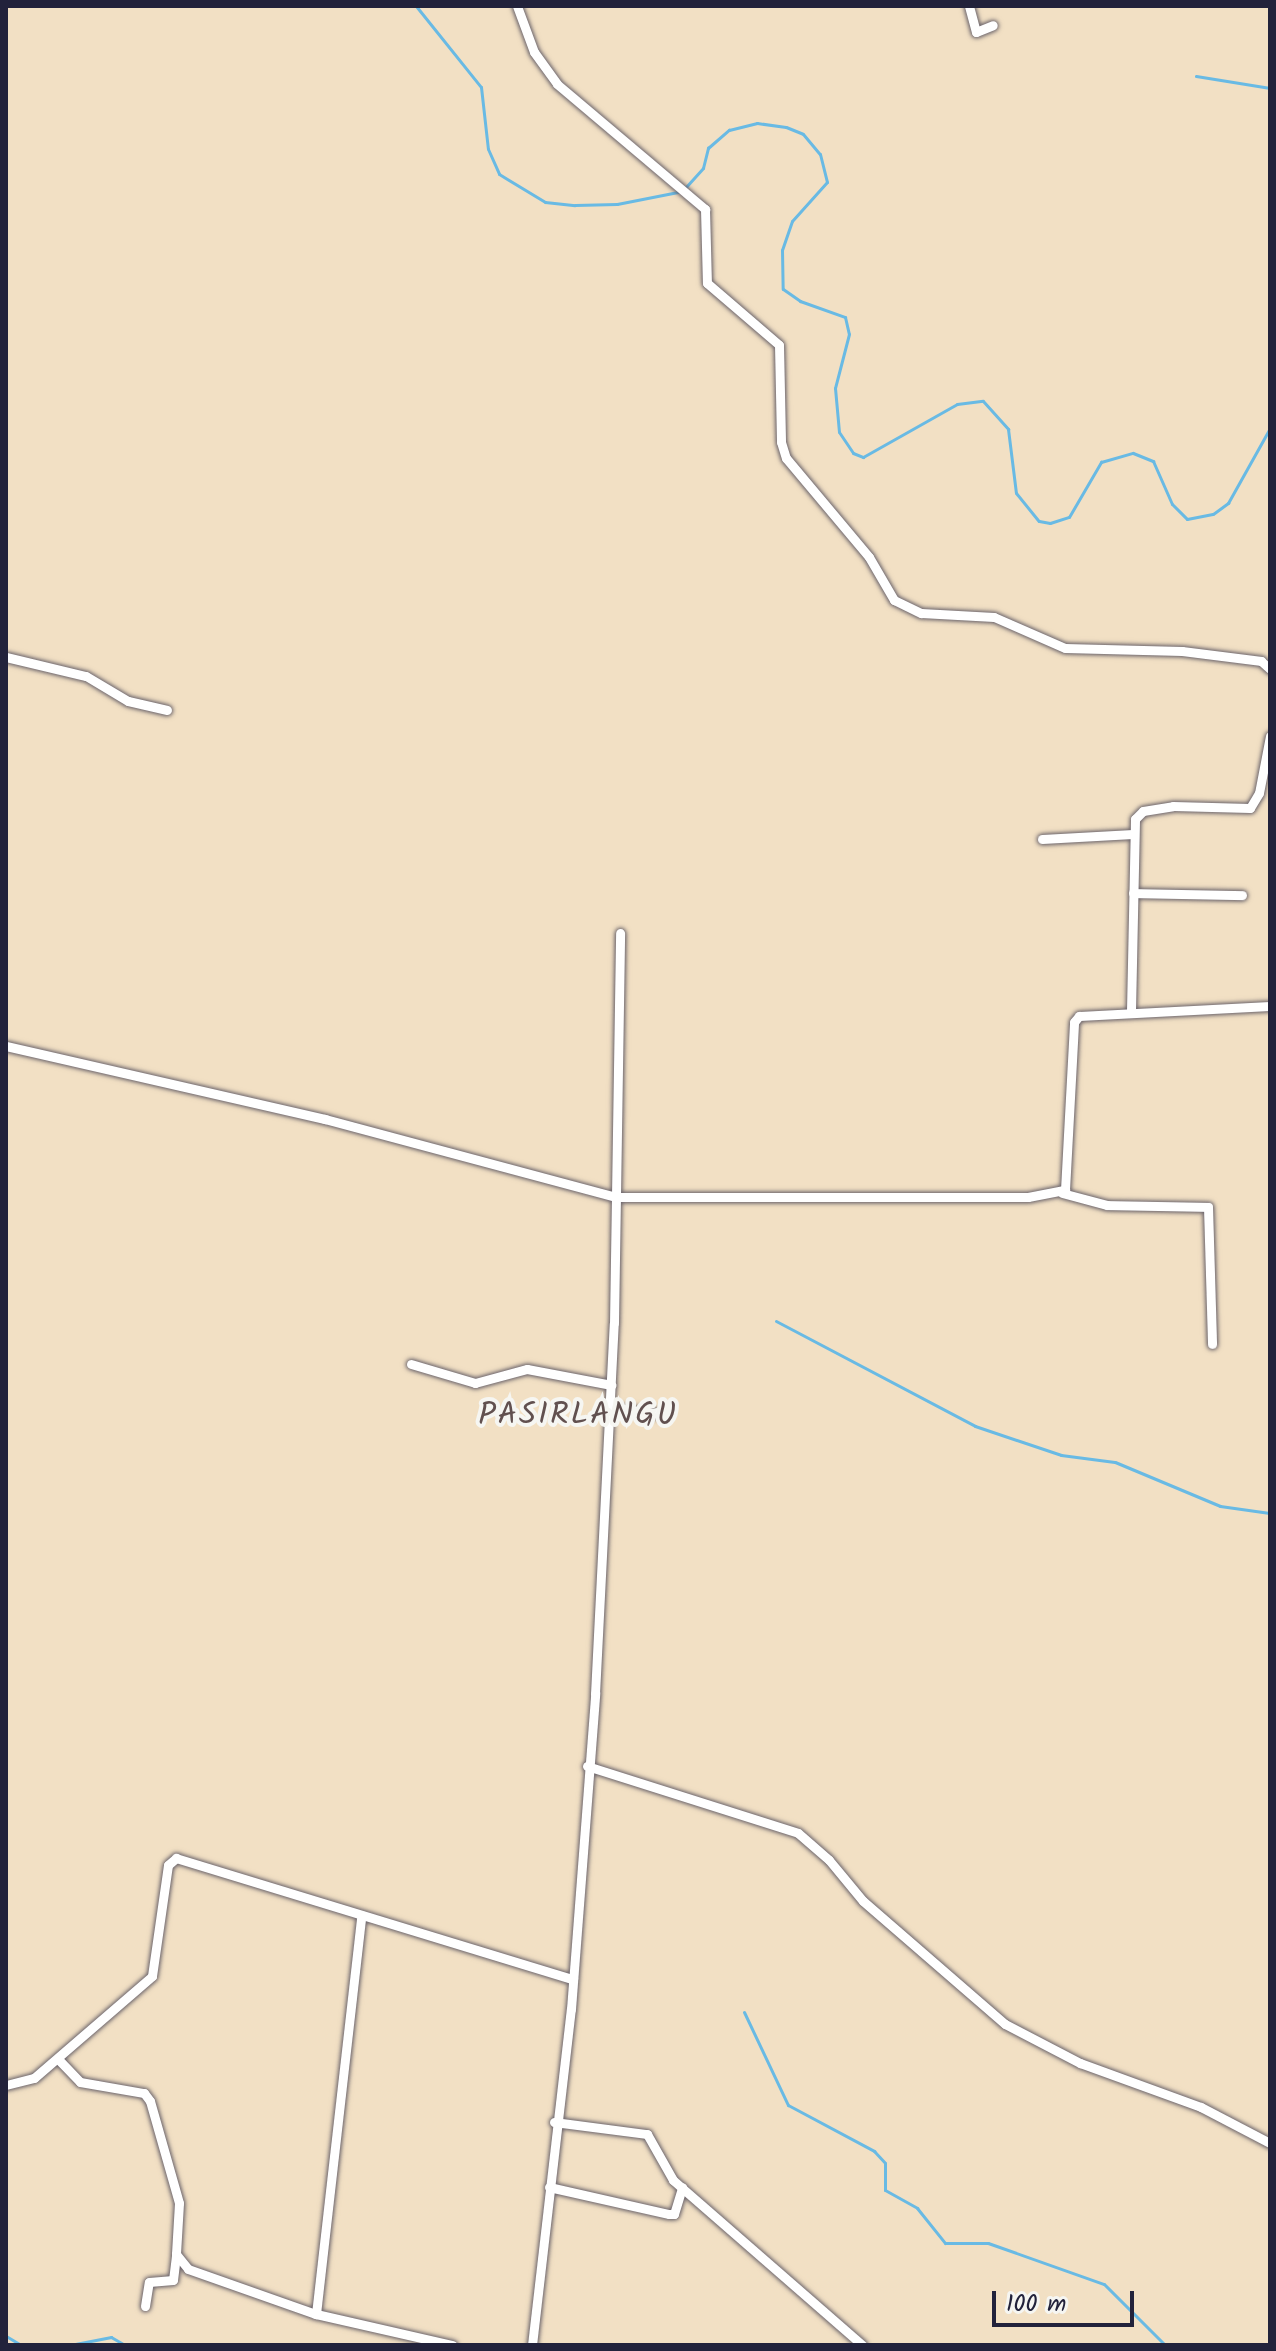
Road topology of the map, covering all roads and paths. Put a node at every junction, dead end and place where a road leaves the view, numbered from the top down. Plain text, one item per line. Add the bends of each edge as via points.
1 (517, 6) edge
2 (969, 6) edge
3 (993, 25) dead end
4 (6, 657) edge
5 (1270, 669) edge
6 (167, 710) dead end
7 (1270, 736) edge
8 (1133, 834) junction
9 (1042, 839) dead end
10 (1133, 893) junction
11 (1242, 895) dead end
12 (620, 933) dead end
13 (1270, 1006) edge
14 (1131, 1011) junction
15 (6, 1046) edge
16 (1062, 1193) junction
17 (616, 1197) junction
18 (1212, 1344) dead end
19 (411, 1364) dead end
20 (612, 1385) junction
21 (611, 1408) junction
22 (663, 1414) dead end
23 (587, 1766) junction
24 (361, 1916) junction
25 (573, 1979) junction
26 (58, 2059) junction
27 (6, 2085) edge
28 (554, 2122) junction
29 (1270, 2143) edge
30 (549, 2187) junction
31 (682, 2187) junction
32 (176, 2254) junction
33 (145, 2306) dead end
34 (316, 2314) junction
35 (453, 2345) edge
36 (532, 2345) edge
37 (862, 2345) edge

1 - 5 street via 534,52 557,84 705,209 707,283 779,345 781,442 786,458 869,557 894,600 921,613 994,617 1065,648 1182,651 1261,661
2 - 3 street via 976,32
4 - 6 street via 86,676 128,701
7 - 8 street via 1259,793 1250,808 1143,811
8 - 9 street
8 - 10 street
10 - 11 street
10 - 14 street
12 - 17 street
13 - 14 street
14 - 16 street via 1085,1013 1074,1022 1070,1167
15 - 17 street via 325,1119
16 - 17 street
16 - 18 street via 1107,1205 1208,1207
17 - 20 street
19 - 20 street via 475,1383 527,1369
20 - 21 street
21 - 22 street
21 - 23 street
23 - 25 street
23 - 29 street via 798,1833 863,1901 1005,2024 1080,2063 1201,2107
24 - 25 street
24 - 26 street via 174,1859 168,1865 154,1974
24 - 34 street
25 - 28 street
26 - 27 street via 24,2083
26 - 32 street via 80,2082 144,2093 150,2101 179,2203
28 - 30 street
28 - 31 street via 640,2129
30 - 31 street via 674,2214
30 - 36 street
31 - 37 street
32 - 33 street via 173,2280 149,2282
32 - 34 street via 188,2269
34 - 35 street

